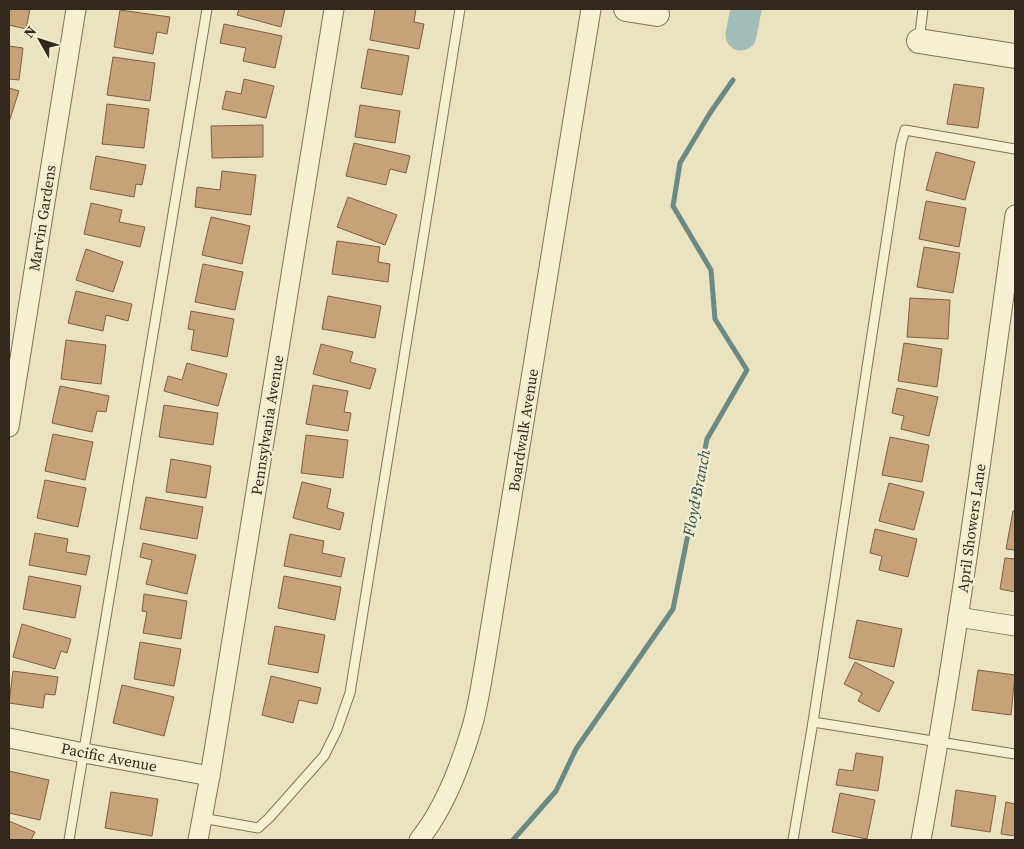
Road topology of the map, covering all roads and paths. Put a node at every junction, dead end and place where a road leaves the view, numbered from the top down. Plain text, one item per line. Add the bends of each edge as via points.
1 (76, 9) edge
2 (207, 9) edge
3 (334, 9) edge
4 (460, 9) edge
5 (591, 9) edge
6 (626, 9) edge
7 (923, 9) edge
8 (658, 14) dead end
9 (919, 41) joint
10 (1015, 56) edge
11 (1015, 149) edge
12 (1015, 215) edge
13 (9, 427) edge
14 (958, 617) junction
15 (1015, 626) edge
16 (813, 722) junction
17 (9, 738) edge
18 (939, 742) junction
19 (84, 753) junction
20 (1015, 754) edge
21 (210, 776) junction
22 (201, 818) junction
23 (69, 840) edge
24 (198, 840) edge
25 (419, 840) edge
26 (794, 840) edge
27 (921, 840) edge

1 - 13 street, Marvin Gardens
2 - 19 lane
3 - 21 street, Pennsylvania Avenue
4 - 22 lane via 350,693 324,756 258,828
5 - 25 street, Boardwalk Avenue via 486,662 472,729 455,776
6 - 8 street
7 - 9 lane
9 - 10 street
11 - 16 lane via 905,130
12 - 14 street, April Showers Lane
14 - 15 street
14 - 18 street, April Showers Lane
16 - 18 lane
16 - 26 lane
17 - 19 street, Pacific Avenue
18 - 20 lane
18 - 27 street, April Showers Lane
19 - 21 street, Pacific Avenue
19 - 23 lane
21 - 22 street, Pennsylvania Avenue
22 - 24 street, Pennsylvania Avenue

